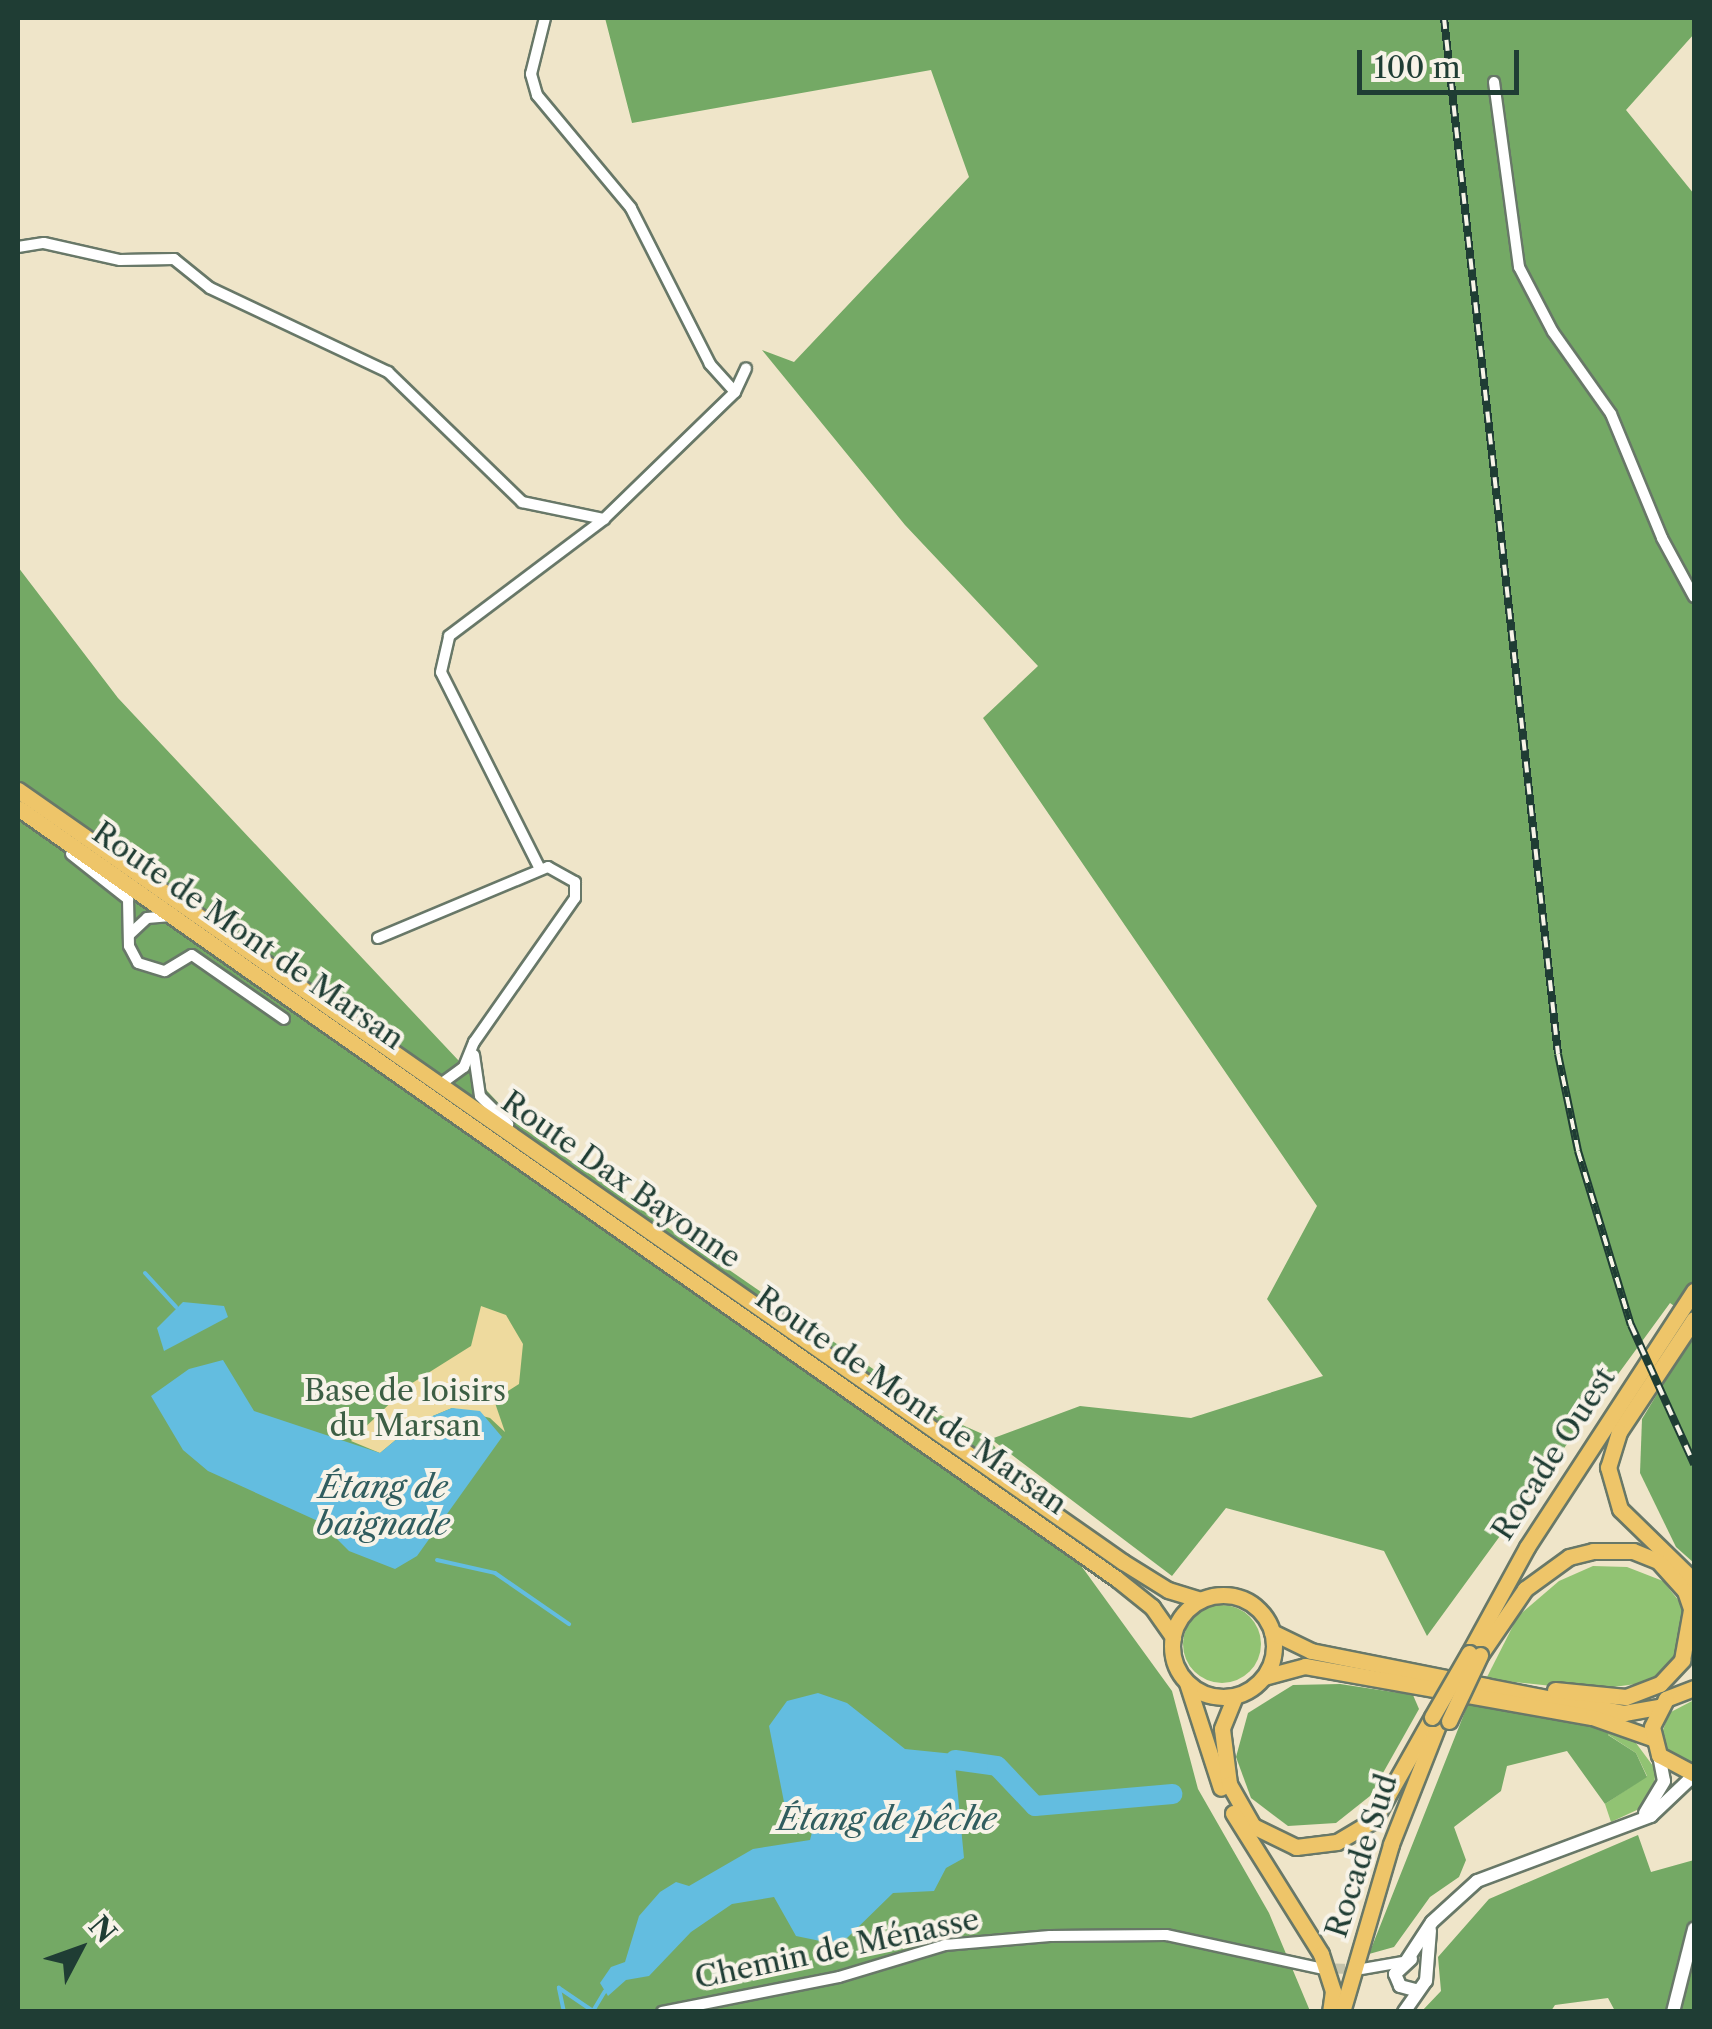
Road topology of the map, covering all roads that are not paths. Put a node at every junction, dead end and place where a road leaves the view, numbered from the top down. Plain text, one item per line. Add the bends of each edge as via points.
1 (545, 18) edge
2 (1494, 82) dead end
3 (18, 247) edge
4 (746, 368) dead end
5 (735, 392) junction
6 (604, 518) junction
7 (1694, 597) edge
8 (18, 790) edge
9 (18, 808) edge
10 (540, 869) junction
11 (171, 916) junction
12 (129, 935) junction
13 (378, 938) dead end
14 (284, 1019) dead end
15 (483, 1030) junction
16 (438, 1085) junction
17 (608, 1204) junction
18 (1694, 1291) edge
19 (1694, 1320) edge
20 (1694, 1581) edge
21 (1201, 1600) junction
22 (1693, 1612) edge
23 (1272, 1632) junction
24 (1173, 1637) junction
25 (1475, 1654) junction
26 (1694, 1669) edge
27 (1264, 1677) junction
28 (1187, 1683) junction
29 (1486, 1686) junction
30 (1690, 1689) edge
31 (1235, 1696) junction
32 (1658, 1707) junction
33 (1440, 1719) junction
34 (1652, 1738) junction
35 (1659, 1755) junction
36 (1694, 1774) edge
37 (1636, 1821) junction
38 (1432, 1922) junction
39 (1694, 1929) edge
40 (1404, 1961) junction
41 (1422, 1964) junction
42 (1319, 1968) tunnel mouth
43 (1405, 1986) junction
44 (662, 2012) edge
45 (1330, 2012) edge
46 (1342, 2012) edge
47 (1402, 2012) edge
48 (1672, 2012) edge

1 - 5 street via 531,74 537,95 631,208 710,364
2 - 7 street via 1519,267 1611,414
3 - 6 street via 44,243 120,260 174,260 210,288 388,372 522,502
4 - 5 street
5 - 6 street
6 - 10 street via 449,636 441,657 441,672
8 - 16 main road, Route Dax Bayonne
9 - 11 main road, Route de Mont de Marsan
9 - 12 street via 122,892 132,907
10 - 13 street
10 - 15 street via 554,867 571,876 576,898
11 - 12 street via 147,918
11 - 24 main road, Route de Mont de Marsan via 1117,1579 1162,1616
12 - 14 street via 132,956 144,968 165,970 192,955
15 - 16 street via 461,1072
15 - 17 street via 473,1062 484,1103
16 - 17 main road, Route Dax Bayonne
17 - 21 main road, Route Dax Bayonne via 1123,1562 1168,1590
18 - 25 main road, Rocade Ouest via 1527,1547
19 - 20 main road via 1620,1432 1608,1467 1620,1509
21 - 23 main road via 1241,1598 1262,1612
21 - 24 main road via 1186,1611
22 - 25 main road via 1674,1574 1658,1561 1633,1551 1593,1551 1569,1557 1525,1589
22 - 29 main road via 1682,1660 1644,1692 1604,1696
23 - 27 main road via 1274,1656
23 - 29 main road via 1311,1651
24 - 28 main road via 1174,1662
25 - 33 main road, bridge
26 - 30 main road
27 - 31 main road
27 - 34 main road via 1305,1666 1592,1717
28 - 31 main road via 1210,1696
28 - 45 main road via 1227,1802 1329,1972
29 - 32 main road via 1624,1713
30 - 32 main road
31 - 33 main road via 1222,1729 1228,1784 1248,1820 1271,1839 1314,1848 1374,1820
32 - 34 main road
33 - 46 main road, Rocade Sud via 1391,1844
34 - 35 main road
35 - 36 main road
35 - 37 street via 1661,1790
36 - 37 street via 1672,1800
37 - 38 street via 1503,1867
38 - 40 street
38 - 41 street
39 - 48 street
40 - 41 street
40 - 43 street
40 - 43 street via 1362,1969
41 - 43 street via 1427,1977
42 - 44 street, Chemin de Ménasse via 1166,1935 1050,1936 945,1945 840,1977
43 - 47 street

